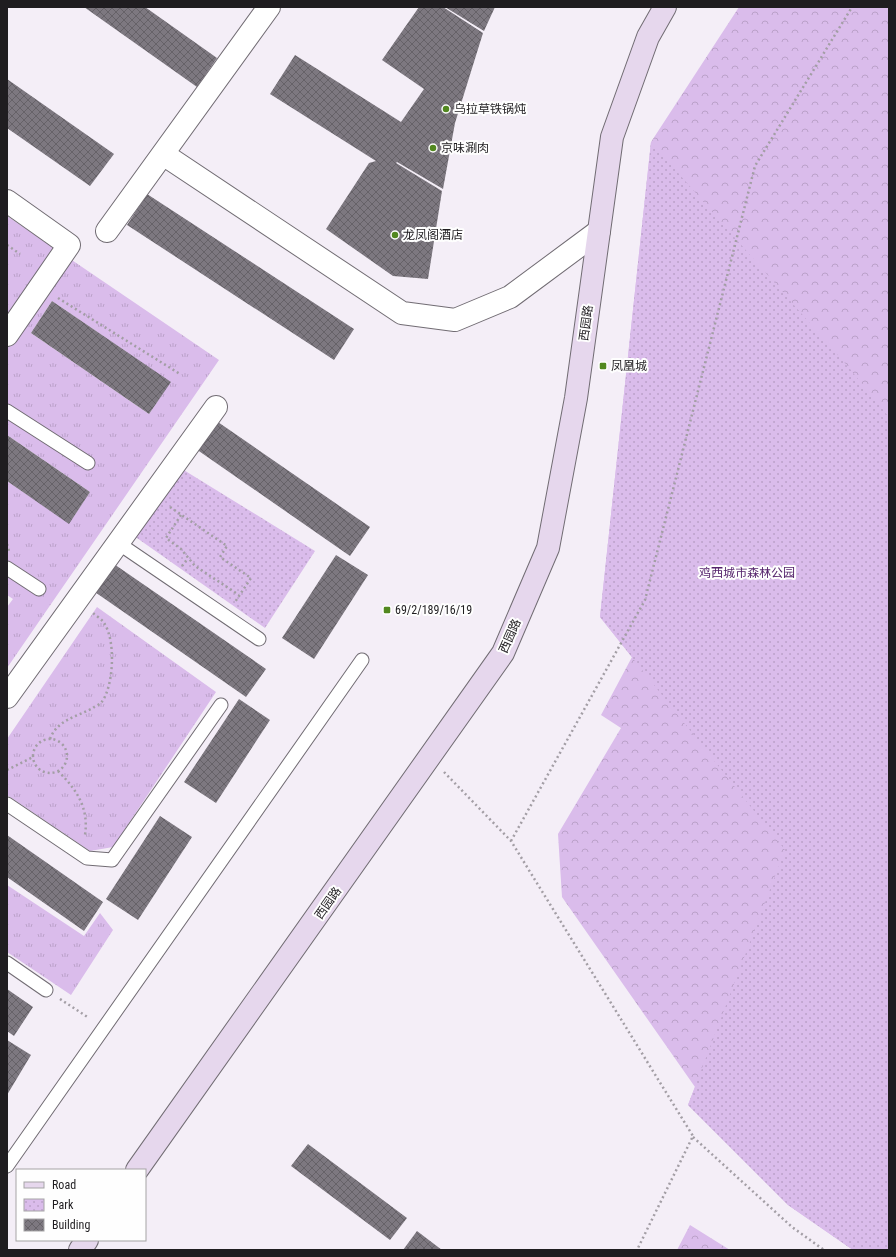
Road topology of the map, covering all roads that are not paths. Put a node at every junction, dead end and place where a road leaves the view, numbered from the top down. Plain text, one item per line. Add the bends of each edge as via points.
1 (269, 7) edge
2 (665, 7) edge
3 (163, 154) junction
4 (7, 201) edge
5 (107, 231) dead end
6 (599, 231) junction
7 (7, 335) edge
8 (216, 407) dead end
9 (7, 411) edge
10 (88, 463) dead end
11 (118, 543) junction
12 (7, 568) edge
13 (39, 589) dead end
14 (259, 639) dead end
15 (362, 660) dead end
16 (7, 697) edge
17 (221, 705) dead end
18 (7, 804) edge
19 (7, 963) edge
20 (46, 990) road end
21 (7, 1166) edge
22 (138, 1169) edge
23 (86, 1241) edge
24 (80, 1250) edge

1 - 3 street
2 - 6 main road, 西园路 via 648,37 612,138
3 - 5 street
3 - 6 street via 402,312 455,320 490,306 510,297
4 - 7 street via 69,245
6 - 22 main road, 西园路 via 576,398 548,548 503,653
8 - 11 street
9 - 10 lane
11 - 14 lane
11 - 16 street
12 - 13 lane
15 - 21 lane
17 - 18 lane via 112,860 87,858
19 - 20 lane
23 - 24 main road

